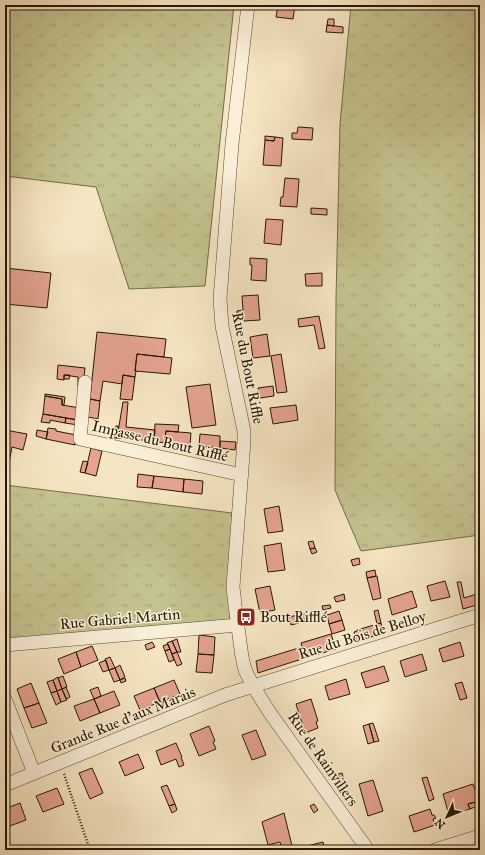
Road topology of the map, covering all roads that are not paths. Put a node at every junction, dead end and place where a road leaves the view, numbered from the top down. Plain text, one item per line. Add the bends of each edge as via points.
1 (248, 5) edge
2 (85, 382) dead end
3 (242, 475) junction
4 (480, 615) edge
5 (238, 625) junction
6 (5, 645) edge
7 (253, 686) junction
8 (5, 699) edge
9 (34, 773) junction
10 (5, 785) edge
11 (480, 836) edge
12 (368, 850) edge
13 (435, 850) edge

1 - 3 street, Rue du Bout Riffle via 232,144 220,299 222,326 244,431
2 - 3 street, Impasse du Bout Rifflé via 80,439
3 - 5 street, Rue du Bout Riffle via 234,587
4 - 7 street, Rue du Bois de Belloy
5 - 6 street, Rue Gabriel Martin
5 - 7 street, Rue du Bout Riffle via 243,664
7 - 9 street, Grande Rue d'aux Marais
7 - 12 street, Rue de Rainvillers
8 - 9 street
9 - 10 street, Grande Rue d'aux Marais
11 - 13 street

